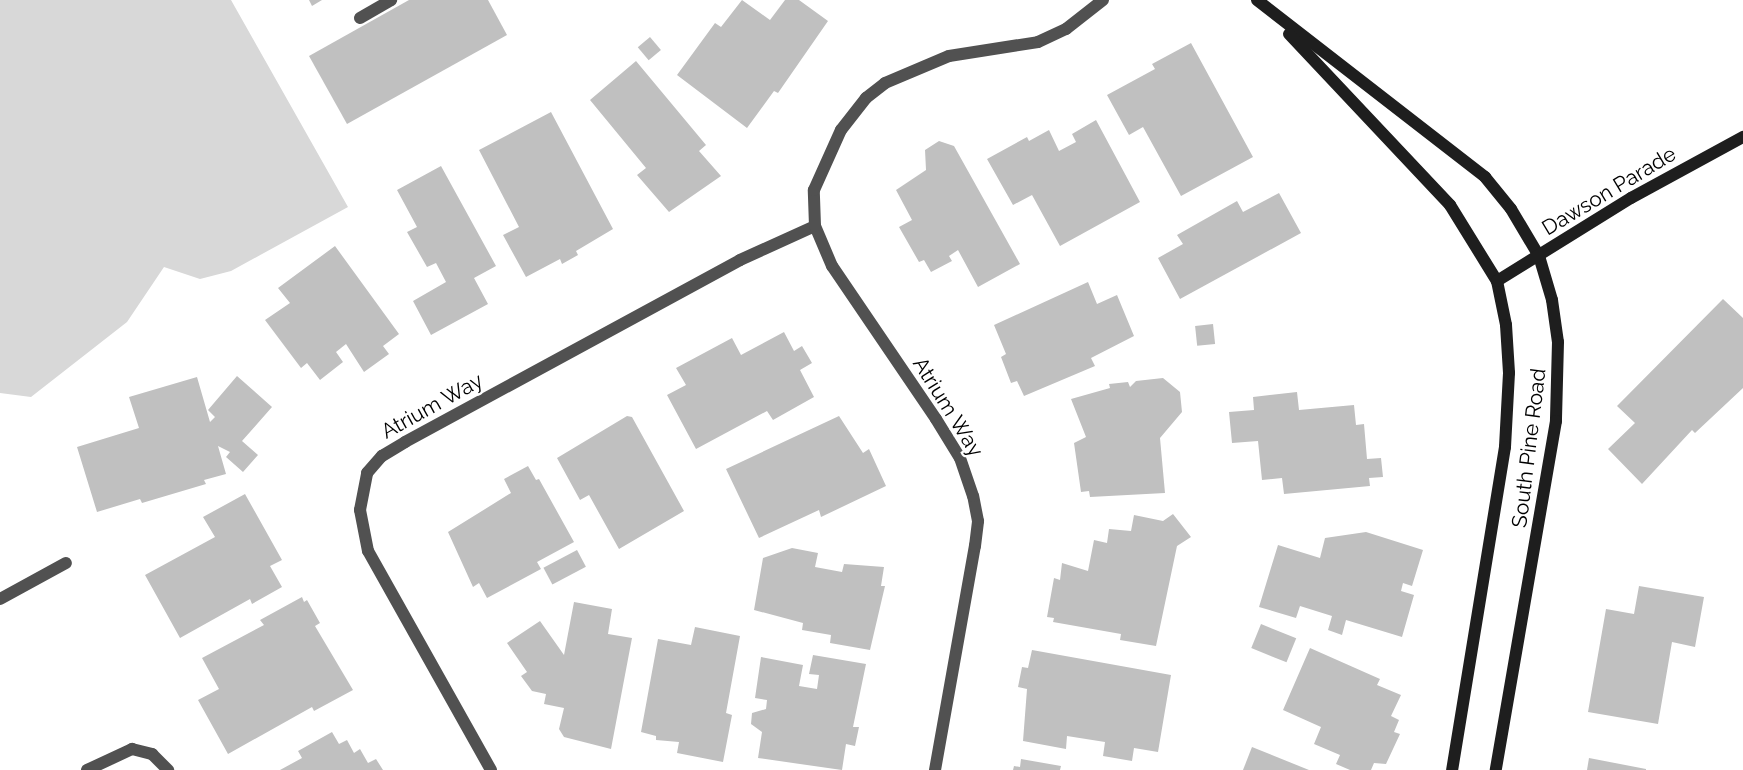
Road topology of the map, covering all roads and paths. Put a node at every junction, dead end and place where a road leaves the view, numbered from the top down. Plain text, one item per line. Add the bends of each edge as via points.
1 (391, 0) edge
2 (1103, 0) edge
3 (1259, 2) edge
4 (360, 18) dead end
5 (1743, 137) edge
6 (815, 226) junction
7 (1539, 256) junction
8 (1497, 281) junction
9 (66, 563) dead end
10 (0, 599) edge
11 (87, 770) edge
12 (168, 770) edge
13 (491, 770) edge
14 (935, 770) edge
15 (1452, 770) edge
16 (1496, 770) edge

1 - 4 street
2 - 6 street, Atrium Way via 1048,38 930,62 876,90 841,130 822,165 814,190
3 - 7 street, South Pine Road via 1485,177 1511,209
3 - 8 street, South Pine Road via 1450,205
5 - 7 street, Dawson Parade via 1631,198
6 - 13 street, Atrium Way via 740,260 405,442 382,456 367,473 360,510 368,551
6 - 14 street, Atrium Way via 832,266 956,452 973,496 978,521 975,546
7 - 8 street, Dawson Parade
7 - 16 street, South Pine Road via 1552,300 1558,342 1556,421
8 - 15 street, South Pine Road via 1506,325 1509,373 1505,447
9 - 10 street
11 - 12 street via 132,749 152,754

